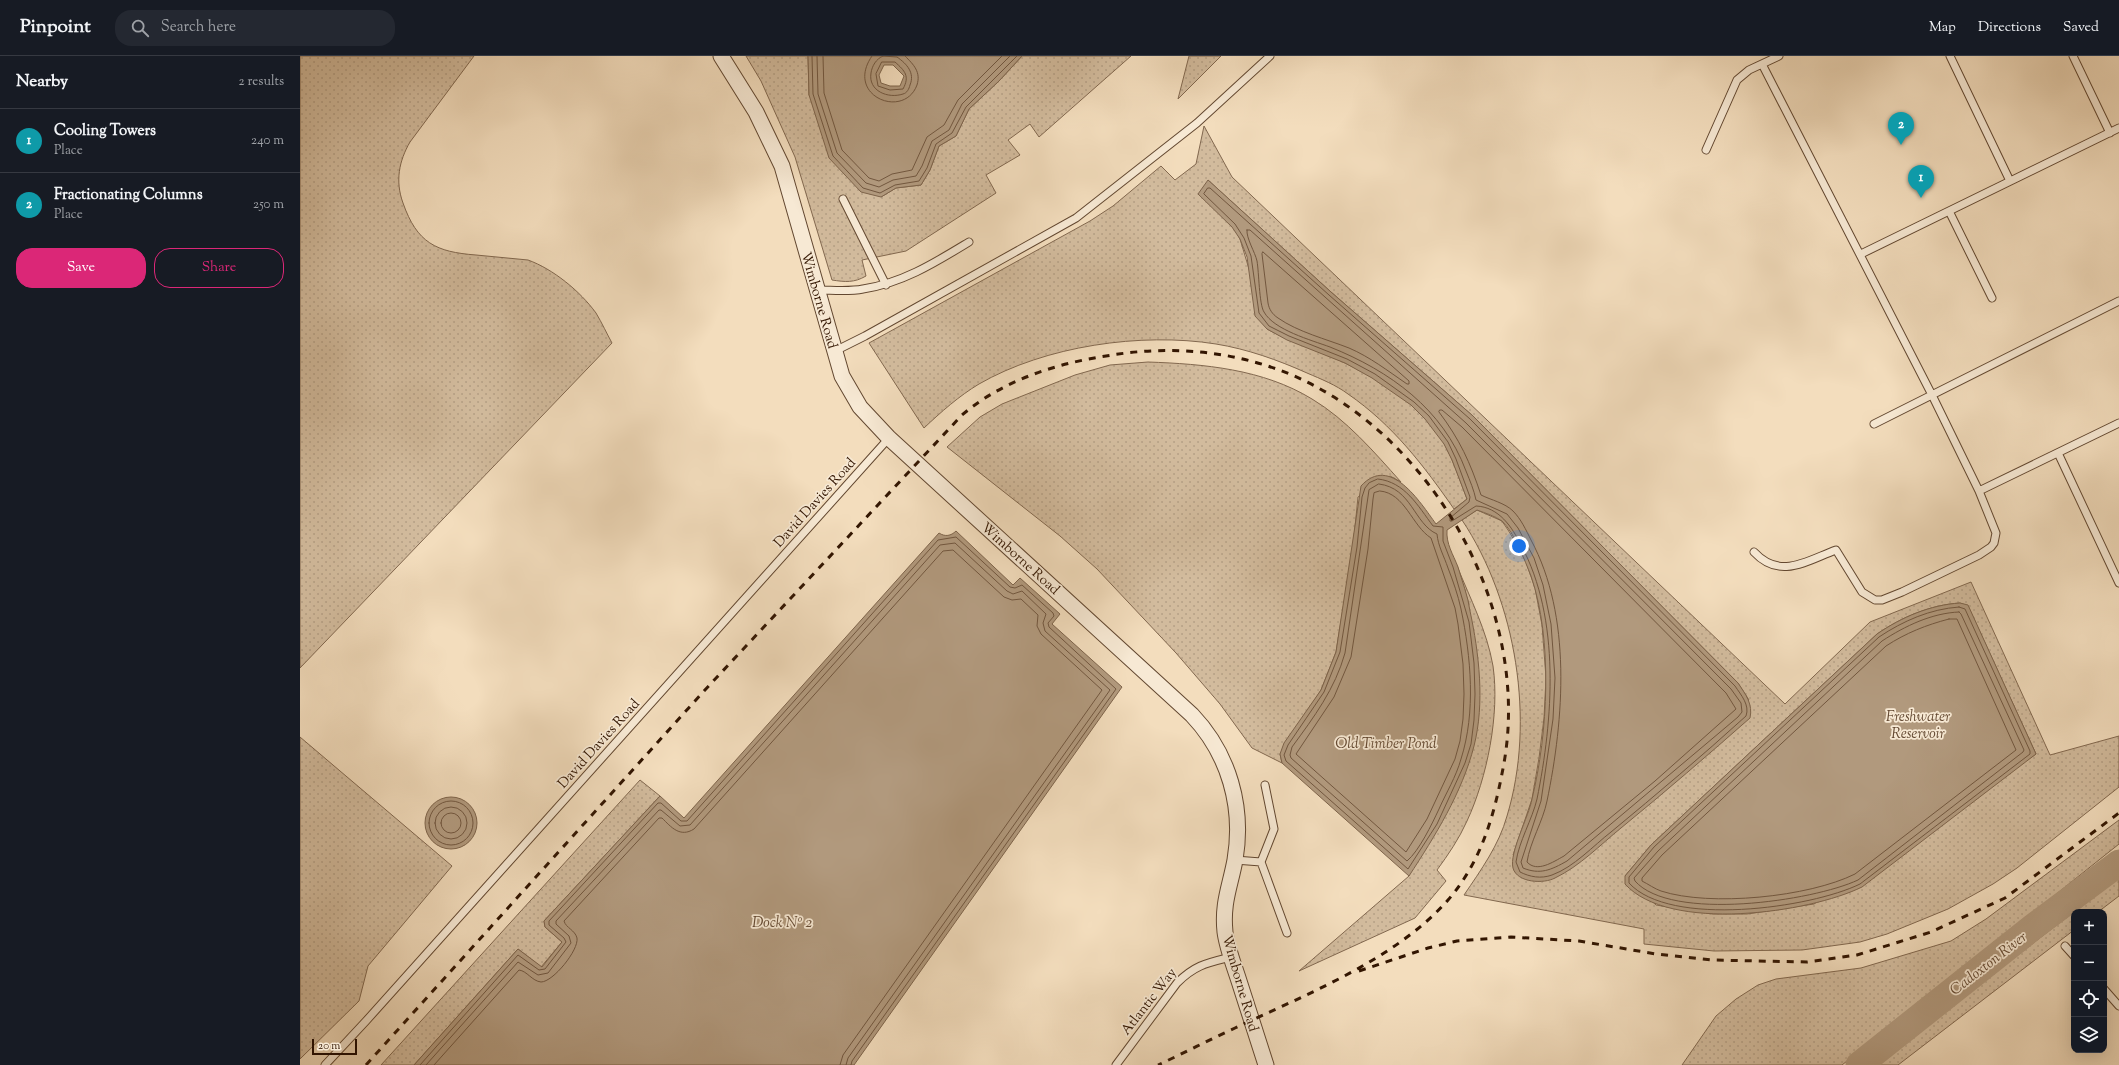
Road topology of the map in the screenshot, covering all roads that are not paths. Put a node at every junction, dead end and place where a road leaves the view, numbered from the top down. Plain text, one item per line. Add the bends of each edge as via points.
1 (721, 56) edge
2 (1270, 56) edge
3 (1779, 56) edge
4 (1950, 56) edge
5 (2073, 56) edge
6 (1762, 64) junction
7 (2119, 128) edge
8 (2110, 133) junction
9 (1706, 150) dead end
10 (2010, 181) junction
11 (843, 199) dead end
12 (1949, 211) junction
13 (969, 242) dead end
14 (1861, 254) junction
15 (886, 285) junction
16 (817, 290) junction
17 (1992, 298) dead end
18 (2119, 301) edge
19 (835, 351) junction
20 (1932, 395) junction
21 (2119, 423) edge
22 (1874, 424) dead end
23 (889, 438) junction
24 (2058, 453) junction
25 (1979, 491) junction
26 (1754, 552) dead end
27 (2119, 583) edge
28 (1265, 785) dead end
29 (1235, 860) junction
30 (1261, 862) junction
31 (1287, 933) dead end
32 (2065, 946) dead end
33 (2071, 953) edge
34 (1231, 957) junction
35 (2107, 993) edge
36 (2119, 1006) edge
37 (325, 1065) edge
38 (1116, 1065) edge
39 (1266, 1065) edge

1 - 16 street, Wimborne Road via 775,149
2 - 19 lane via 1197,123 1076,218
3 - 6 lane
4 - 10 lane
5 - 8 lane
6 - 9 lane via 1737,80
6 - 14 lane
7 - 8 lane
8 - 10 lane
10 - 12 lane
11 - 15 lane
12 - 14 lane
12 - 17 lane
13 - 15 lane via 928,267
14 - 20 lane
15 - 16 lane via 862,290
16 - 19 street, Wimborne Road
18 - 20 lane
19 - 23 street, Wimborne Road via 850,393
20 - 22 lane
20 - 25 lane
21 - 24 lane
23 - 29 street, Wimborne Road via 1114,642 1208,733 1224,762 1234,792 1238,831
23 - 37 lane, David Davies Road
24 - 25 lane
24 - 27 lane
25 - 26 lane via 1995,528 1996,538 1991,547 1979,556 1886,598 1874,600 1862,592 1836,550 1785,567 1772,566
28 - 30 lane via 1274,828
29 - 30 lane
29 - 34 street, Wimborne Road via 1224,910 1225,933
30 - 31 lane
32 - 33 lane
34 - 38 lane, Atlantic Way via 1201,964 1189,971 1177,983
34 - 39 street, Wimborne Road
35 - 36 lane

